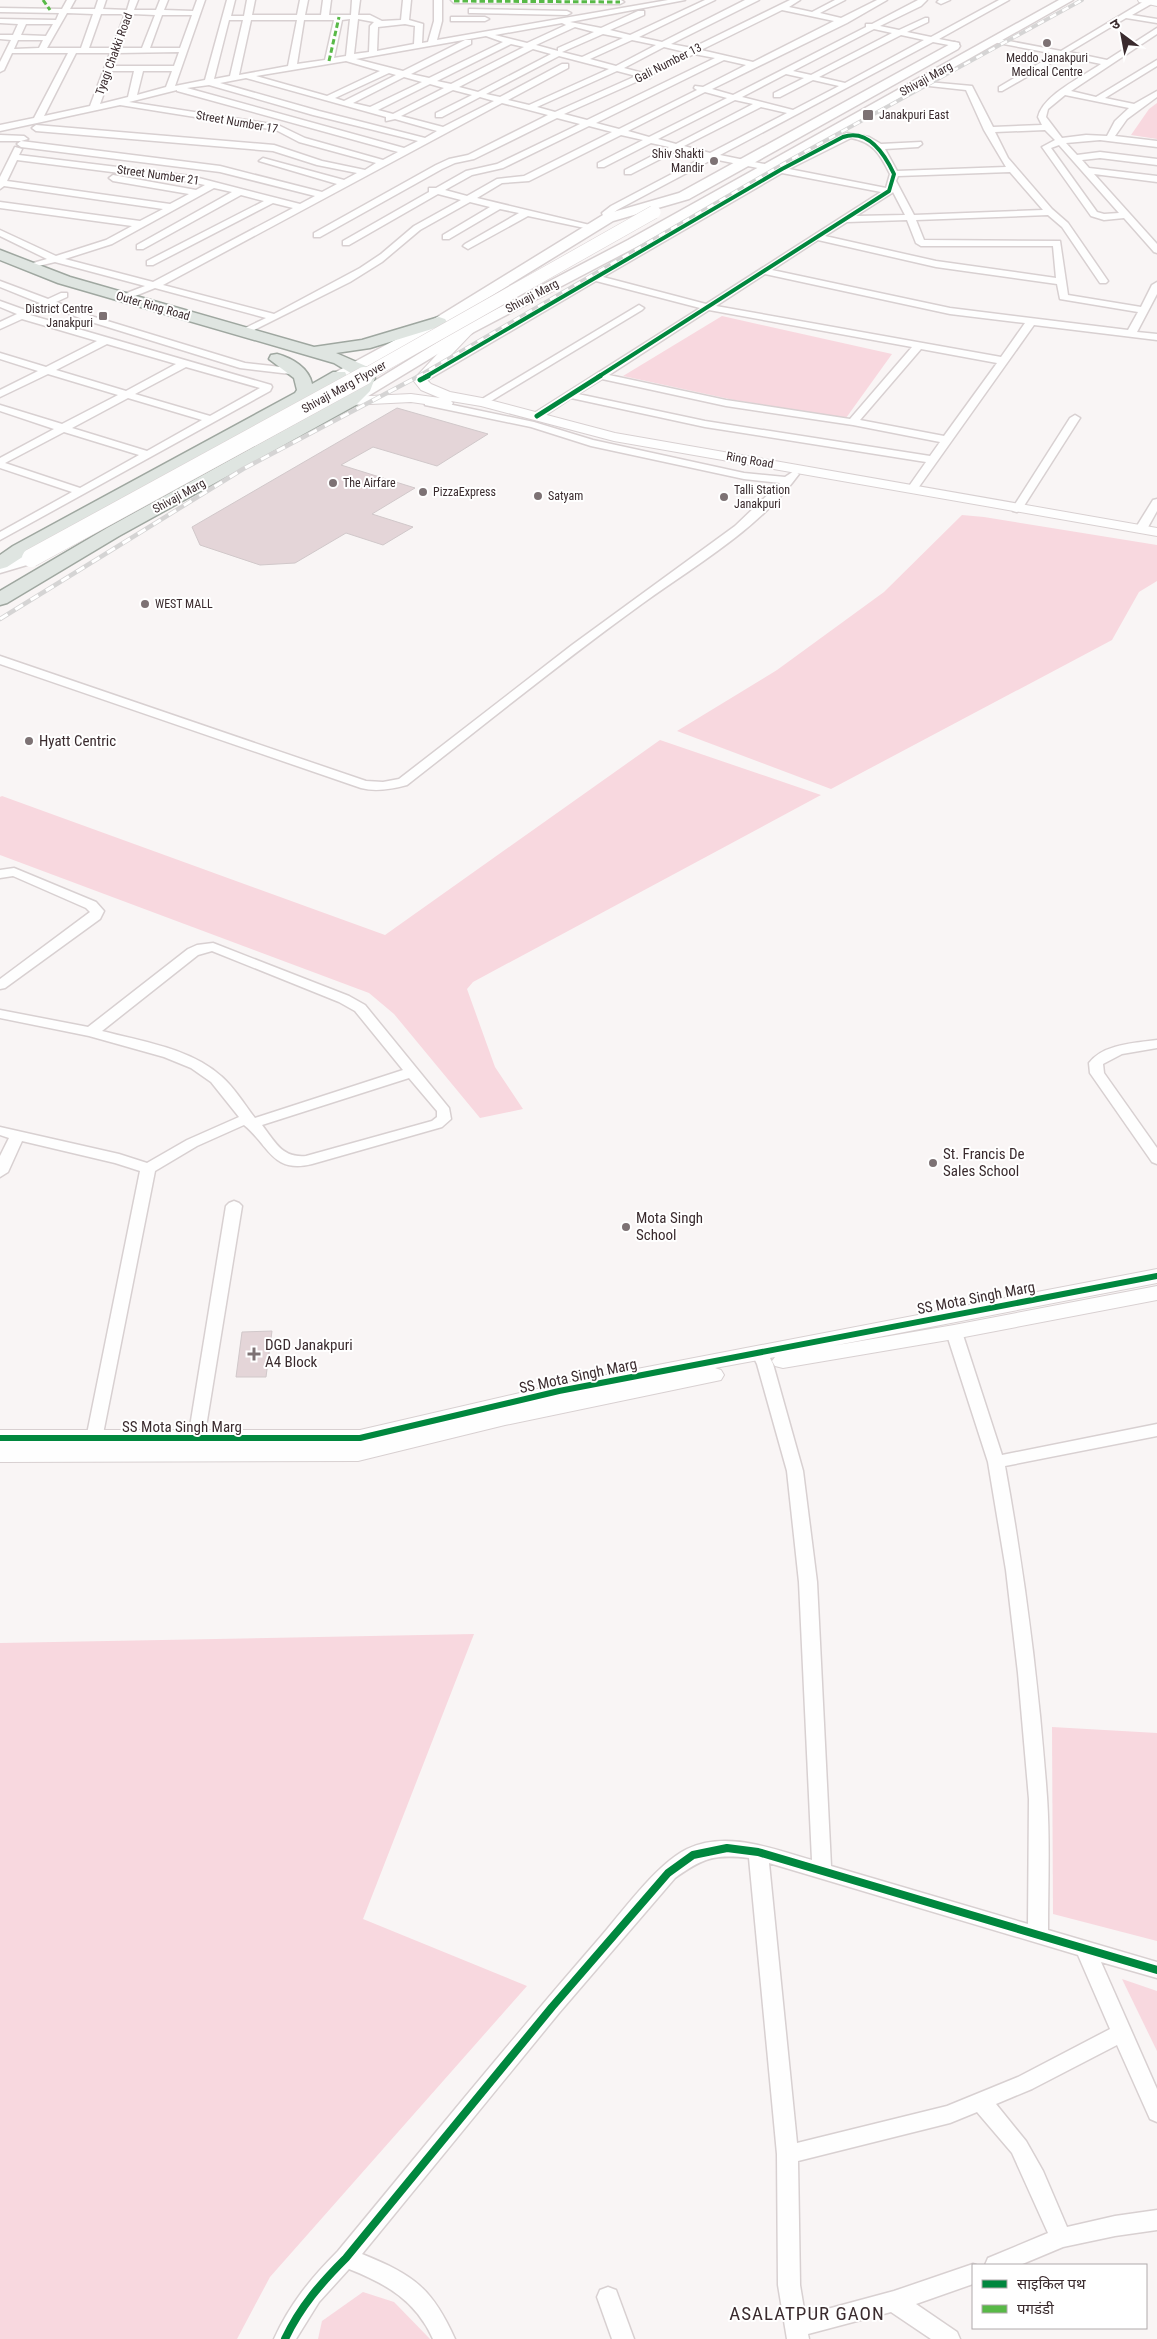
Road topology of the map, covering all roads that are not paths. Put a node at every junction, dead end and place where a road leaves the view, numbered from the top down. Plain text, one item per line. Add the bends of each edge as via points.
1 (43, 0) edge
2 (71, 0) edge
3 (102, 0) edge
4 (134, 0) edge
5 (164, 0) edge
6 (201, 0) edge
7 (231, 0) edge
8 (251, 0) edge
9 (304, 0) edge
10 (327, 0) edge
11 (356, 0) edge
12 (407, 0) edge
13 (438, 0) edge
14 (454, 0) edge
15 (680, 0) edge
16 (711, 0) edge
17 (749, 0) edge
18 (796, 0) edge
19 (841, 0) edge
20 (883, 0) edge
21 (923, 0) edge
22 (1005, 0) edge
23 (1067, 0) edge
24 (527, 1) edge
25 (1150, 1) edge
26 (662, 3) junction
27 (619, 4) edge
28 (780, 8) junction
29 (0, 10) edge
30 (50, 10) junction
31 (64, 10) junction
32 (96, 11) junction
33 (130, 12) junction
34 (159, 12) junction
35 (197, 13) junction
36 (603, 13) junction
37 (813, 14) junction
38 (1126, 16) junction
39 (326, 17) junction
40 (339, 17) junction
41 (354, 17) junction
42 (225, 18) junction
43 (247, 18) junction
44 (301, 18) junction
45 (524, 20) junction
46 (841, 20) junction
47 (925, 20) dead end
48 (0, 21) edge
49 (558, 21) junction
50 (24, 22) junction
51 (58, 22) junction
52 (405, 22) junction
53 (452, 22) junction
54 (1157, 22) edge
55 (377, 24) junction
56 (573, 25) junction
57 (873, 27) junction
58 (601, 31) junction
59 (898, 32) junction
60 (1156, 33) edge
61 (480, 35) junction
62 (394, 36) junction
63 (0, 37) edge
64 (632, 37) junction
65 (16, 38) junction
66 (48, 38) junction
67 (451, 40) junction
68 (933, 40) junction
69 (996, 40) junction
70 (511, 41) junction
71 (432, 43) junction
72 (960, 43) joint
73 (661, 44) junction
74 (418, 46) junction
75 (531, 46) junction
76 (184, 50) junction
77 (692, 50) junction
78 (9, 51) junction
79 (41, 51) junction
80 (73, 51) junction
81 (84, 51) junction
82 (115, 51) junction
83 (145, 51) junction
84 (560, 51) junction
85 (374, 53) junction
86 (1062, 54) junction
87 (724, 57) junction
88 (347, 58) junction
89 (182, 59) junction
90 (584, 59) junction
91 (112, 60) junction
92 (329, 61) junction
93 (1157, 62) edge
94 (1109, 63) junction
95 (754, 64) junction
96 (565, 66) dead end
97 (178, 68) junction
98 (292, 68) junction
99 (617, 68) junction
100 (108, 69) junction
101 (138, 69) junction
102 (0, 70) edge
103 (388, 70) junction
104 (786, 71) junction
105 (402, 74) junction
106 (645, 75) junction
107 (246, 76) junction
108 (813, 77) junction
109 (234, 78) junction
110 (428, 81) junction
111 (209, 82) junction
112 (679, 83) junction
113 (920, 83) junction
114 (846, 85) junction
115 (451, 87) junction
116 (173, 88) junction
117 (697, 88) junction
118 (1002, 89) dead end
119 (1062, 92) junction
120 (1157, 93) edge
121 (867, 94) junction
122 (477, 95) junction
123 (777, 95) dead end
124 (734, 97) junction
125 (132, 99) junction
126 (326, 99) junction
127 (890, 99) junction
128 (1098, 99) junction
129 (499, 101) junction
130 (117, 103) junction
131 (344, 104) junction
132 (760, 104) junction
133 (1136, 107) junction
134 (94, 108) junction
135 (529, 108) junction
136 (369, 111) junction
137 (796, 113) junction
138 (439, 115) dead end
139 (555, 115) junction
140 (392, 117) junction
141 (37, 124) junction
142 (586, 124) junction
143 (371, 127) junction
144 (1048, 127) junction
145 (0, 128) edge
146 (1027, 128) junction
147 (442, 130) junction
148 (988, 130) junction
149 (618, 132) junction
150 (828, 134) junction
151 (843, 137) junction
152 (0, 138) edge
153 (1110, 138) junction
154 (1035, 139) dead end
155 (424, 140) junction
156 (650, 140) junction
157 (23, 141) junction
158 (1060, 141) junction
159 (918, 144) dead end
160 (1157, 144) edge
161 (677, 147) junction
162 (880, 147) junction
163 (404, 151) junction
164 (711, 156) junction
165 (14, 157) junction
166 (1075, 158) junction
167 (263, 160) dead end
168 (382, 162) junction
169 (744, 162) junction
170 (1157, 162) edge
171 (471, 165) dead end
172 (601, 165) dead end
173 (10, 166) junction
174 (776, 168) junction
175 (493, 169) junction
176 (1012, 169) junction
177 (1085, 170) junction
178 (364, 172) junction
179 (628, 172) dead end
180 (1157, 179) edge
181 (344, 183) junction
182 (892, 183) junction
183 (1, 184) edge
184 (214, 184) junction
185 (406, 184) junction
186 (1089, 189) junction
187 (198, 192) junction
188 (241, 192) junction
189 (437, 192) junction
190 (322, 195) junction
191 (684, 196) junction
192 (468, 199) junction
193 (272, 200) junction
194 (0, 205) edge
195 (172, 206) junction
196 (498, 206) junction
197 (300, 207) junction
198 (1050, 211) junction
199 (202, 213) junction
200 (526, 213) junction
201 (1126, 215) junction
202 (608, 218) junction
203 (911, 218) junction
204 (846, 219) junction
205 (233, 220) junction
206 (141, 224) junction
207 (265, 226) junction
208 (591, 228) junction
209 (0, 233) edge
210 (317, 234) dead end
211 (446, 237) dead end
212 (817, 237) junction
213 (346, 243) dead end
214 (468, 246) dead end
215 (140, 247) dead end
216 (1156, 248) edge
217 (0, 255) edge
218 (55, 259) junction
219 (150, 263) dead end
220 (29, 267) junction
221 (0, 271) edge
222 (764, 271) junction
223 (594, 278) junction
224 (1103, 281) dead end
225 (1061, 282) junction
226 (0, 284) edge
227 (155, 285) junction
228 (1157, 285) edge
229 (64, 295) junction
230 (122, 298) junction
231 (48, 303) junction
232 (0, 304) edge
233 (708, 307) junction
234 (639, 308) dead end
235 (1144, 310) junction
236 (23, 315) junction
237 (276, 317) junction
238 (1032, 321) junction
239 (439, 322) junction
240 (0, 326) edge
241 (468, 329) junction
242 (1131, 334) junction
243 (1157, 337) edge
244 (106, 340) junction
245 (244, 344) junction
246 (919, 345) junction
247 (308, 350) junction
248 (0, 356) edge
249 (277, 359) junction
250 (1004, 361) junction
251 (185, 363) junction
252 (356, 367) junction
253 (47, 371) junction
254 (299, 372) junction
255 (339, 376) junction
256 (601, 376) junction
257 (420, 380) junction
258 (0, 394) edge
259 (126, 394) junction
260 (570, 395) junction
261 (301, 397) junction
262 (442, 398) junction
263 (415, 399) junction
264 (350, 402) junction
265 (482, 402) junction
266 (0, 408) edge
267 (271, 414) junction
268 (537, 416) junction
269 (1074, 418) dead end
270 (212, 420) junction
271 (853, 422) junction
272 (307, 425) junction
273 (64, 429) junction
274 (947, 440) junction
275 (148, 455) junction
276 (932, 460) junction
277 (0, 464) edge
278 (791, 478) junction
279 (912, 489) junction
280 (82, 492) junction
281 (1157, 502) edge
282 (1017, 509) junction
283 (0, 525) edge
284 (14, 529) junction
285 (1141, 529) junction
286 (1157, 532) edge
287 (0, 537) edge
288 (1157, 538) edge
289 (0, 563) edge
290 (0, 568) edge
291 (0, 599) edge
292 (0, 660) edge
293 (0, 874) edge
294 (0, 984) edge
295 (0, 1014) edge
296 (91, 1032) junction
297 (1157, 1044) edge
298 (412, 1072) junction
299 (249, 1121) junction
300 (0, 1132) edge
301 (18, 1136) junction
302 (1157, 1159) edge
303 (148, 1169) junction
304 (0, 1172) edge
305 (234, 1206) dead end
306 (1155, 1284) edge
307 (1012, 1313) junction
308 (954, 1332) junction
309 (762, 1358) junction
310 (1156, 1435) edge
311 (0, 1438) edge
312 (94, 1439) junction
313 (196, 1439) junction
314 (0, 1454) edge
315 (996, 1462) junction
316 (758, 1852) junction
317 (822, 1870) junction
318 (1038, 1935) junction
319 (1085, 1948) junction
320 (1157, 1970) edge
321 (1122, 2033) junction
322 (981, 2102) junction
323 (1157, 2113) edge
324 (788, 2154) junction
325 (1157, 2220) edge
326 (1061, 2238) junction
327 (346, 2258) junction
328 (998, 2264) edge
329 (972, 2274) edge
330 (608, 2297) dead end
331 (894, 2301) junction
332 (797, 2333) edge
333 (285, 2339) edge
334 (444, 2339) edge
335 (623, 2339) edge
336 (949, 2339) edge

1 - 30 street
2 - 31 street
3 - 32 street
4 - 33 street, Tyagi Chakki Road
5 - 34 street
6 - 35 street
7 - 42 street
8 - 43 street
9 - 44 street
10 - 39 street
11 - 41 street
12 - 52 street
13 - 71 street via 438,21
14 - 24 street
14 - 53 street
15 - 26 street
16 - 64 street
17 - 28 street
17 - 73 street
18 - 28 street, Gali Number 13
19 - 37 street
20 - 46 street
21 - 57 street
22 - 68 street
23 - 69 main road, Shivaji Marg
24 - 27 street
24 - 45 street
25 - 38 street
26 - 27 street
26 - 58 street
27 - 36 street
28 - 37 street
28 - 77 street, Gali Number 13
29 - 30 street
30 - 31 street
31 - 32 street
31 - 51 street
32 - 33 street
32 - 81 street
33 - 34 street
33 - 82 street, Tyagi Chakki Road
34 - 35 street
34 - 83 street
35 - 76 street
36 - 45 street
36 - 49 street
37 - 46 street
38 - 54 street
38 - 86 street
39 - 40 street
39 - 44 street
40 - 41 street
40 - 92 street
41 - 55 street via 375,18
41 - 88 street
42 - 43 street
42 - 111 street
43 - 44 street
43 - 109 street
44 - 98 street
45 - 49 street
45 - 53 street
45 - 61 street
46 - 57 street
46 - 95 street
47 - 59 street
48 - 50 street
49 - 56 street
50 - 51 street
50 - 65 street
51 - 66 street
52 - 62 street
52 - 74 street via 419,24
53 - 67 street
55 - 62 street
55 - 85 street via 374,26
56 - 58 street
56 - 75 street
57 - 59 street
57 - 104 street
58 - 64 street
58 - 84 street
59 - 68 street
59 - 108 street
60 - 94 street
61 - 67 street
61 - 70 street
61 - 105 street
62 - 74 street
62 - 85 street
63 - 65 street
64 - 73 street
64 - 90 street
65 - 66 street
65 - 78 street
66 - 79 street
67 - 71 street
68 - 72 street
68 - 114 street
69 - 86 street
69 - 113 main road, Shivaji Marg
70 - 75 street
70 - 110 street
71 - 74 street
72 - 121 main road, Shivaji Marg
73 - 77 street
73 - 99 street
75 - 84 street
75 - 115 street
76 - 83 street
76 - 89 street
77 - 87 street
77 - 106 street, Gali Number 13
78 - 79 street
78 - 102 street
79 - 80 street
80 - 81 street
80 - 141 street
81 - 82 street
82 - 83 street
82 - 91 street, Tyagi Chakki Road
84 - 90 street
84 - 122 street
85 - 88 street
86 - 94 street
86 - 118 street
87 - 95 street
87 - 112 street
88 - 92 street
88 - 103 street
89 - 91 street
89 - 97 street
90 - 99 street
91 - 100 street, Tyagi Chakki Road
92 - 98 street
93 - 128 street
94 - 119 street
95 - 104 street
95 - 117 street
96 - 129 street
97 - 101 street
97 - 116 street
98 - 107 street
99 - 106 street
99 - 135 street
100 - 101 street
100 - 134 street, Tyagi Chakki Road
101 - 125 street
103 - 105 street
103 - 126 street
104 - 108 street
104 - 124 street
105 - 110 street
105 - 131 street
106 - 112 street
106 - 139 street, Gali Number 13
107 - 109 street
107 - 126 street
108 - 114 street
108 - 123 street
109 - 111 street
110 - 115 street
110 - 136 street
111 - 116 street
111 - 143 street
112 - 142 street
113 - 127 main road, Shivaji Marg
113 - 148 street via 969,88
114 - 137 street
115 - 122 street
115 - 140 street
116 - 125 street
116 - 163 street
117 - 124 street
117 - 149 street
119 - 128 street
119 - 144 street via 1044,108 1042,117
120 - 133 street
121 - 127 main road
121 - 169 main road, Shivaji Marg
122 - 129 street
122 - 138 street
124 - 132 street
124 - 156 street
125 - 130 street
126 - 131 street
127 - 150 main road, Shivaji Marg
128 - 133 street
129 - 135 street
129 - 147 street
130 - 134 street
130 - 168 street, Street Number 17 via 272,127 302,140
131 - 136 street
132 - 137 street
132 - 161 street
133 - 153 street via 1115,124
134 - 141 street via 58,115
135 - 139 street
136 - 140 street
137 - 164 street
139 - 142 street
139 - 185 street, Gali Number 13 via 471,157 439,167
140 - 143 street
140 - 147 street
141 - 145 street
141 - 157 street
141 - 178 street via 274,148 320,163
142 - 149 street
142 - 175 street
143 - 155 street
144 - 146 street
144 - 158 street
146 - 148 street
146 - 154 street
147 - 155 street
148 - 176 street
149 - 156 street
149 - 192 street via 526,179 504,180
150 - 151 street
150 - 174 main road, Shivaji Marg
151 - 162 street via 848,135 870,140
151 - 174 street
152 - 157 street
153 - 158 street
153 - 160 street
155 - 163 street
156 - 161 street
156 - 172 street
157 - 165 street
157 - 190 street via 212,167
158 - 166 street
158 - 186 street via 1046,149
159 - 162 street
161 - 164 street
161 - 179 street
162 - 182 street
163 - 168 street
164 - 169 street
164 - 202 street via 614,208 607,213
165 - 173 street
165 - 184 street, Street Number 21
166 - 170 street via 1100,155
166 - 177 street
167 - 181 street
168 - 178 street
169 - 174 street
169 - 191 main road, Shivaji Marg
171 - 175 street
173 - 183 street
173 - 187 street
174 - 182 street
174 - 223 street
174 - 241 main road, Shivaji Marg
175 - 189 street via 469,173
176 - 182 street
176 - 198 street
177 - 180 street
177 - 186 street
178 - 181 street
181 - 190 street
182 - 203 street
182 - 204 street
183 - 195 street
184 - 187 street
184 - 188 street, Street Number 21
185 - 189 street
185 - 210 street, Gali Number 13
186 - 201 street
186 - 201 street via 1098,216
187 - 195 street
188 - 193 street, Street Number 21
188 - 199 street
189 - 192 street
189 - 213 street
190 - 197 street
191 - 202 main road, Shivaji Marg
191 - 290 main road, Shivaji Marg Flyover, bridge via 31,558
192 - 196 street
192 - 237 street via 404,236 377,261
193 - 197 street, Street Number 21
193 - 205 street
194 - 206 street
195 - 199 street
195 - 206 street
196 - 200 street
196 - 211 street
197 - 207 street
198 - 203 street
198 - 224 street via 1078,242
199 - 205 street
199 - 215 street
200 - 208 street
200 - 214 street
201 - 216 street
202 - 208 main road, Shivaji Marg
203 - 204 street
203 - 225 street via 921,243 1057,243
204 - 212 street
205 - 207 street
205 - 219 street
206 - 218 street via 109,242
207 - 227 street
208 - 239 main road, Shivaji Marg
209 - 218 street
212 - 222 street
212 - 225 street via 936,264
217 - 220 main road, Outer Ring Road
218 - 220 street
218 - 227 street
220 - 230 main road, Outer Ring Road
221 - 229 main road, Outer Ring Road
222 - 233 street
222 - 238 street via 903,302
223 - 233 street
223 - 257 street
225 - 235 street via 1063,297
226 - 231 street
227 - 230 street
227 - 237 street
228 - 235 street
229 - 231 street
229 - 245 main road, Outer Ring Road
230 - 245 main road, Outer Ring Road
231 - 236 street
231 - 254 street via 244,366
232 - 236 street
233 - 246 street
233 - 256 street
234 - 265 street
235 - 242 street
236 - 240 street
236 - 244 street
237 - 245 street
238 - 242 street
238 - 250 street
239 - 241 main road via 464,319 470,323
239 - 247 main road via 364,345
239 - 252 main road, Shivaji Marg
241 - 257 street
241 - 264 main road, Shivaji Marg
242 - 243 street
244 - 251 street
244 - 253 street
245 - 247 main road, Outer Ring Road
245 - 249 main road, Outer Ring Road
246 - 250 street
246 - 271 street
247 - 252 main road, Outer Ring Road
248 - 253 street
249 - 254 main road
249 - 255 main road
250 - 274 street
251 - 259 street
251 - 270 street via 266,387
252 - 255 main road, Shivaji Marg
252 - 264 main road via 367,378 364,387
253 - 258 street
253 - 259 street
254 - 261 main road via 305,383
255 - 261 main road, Shivaji Marg
256 - 260 street
256 - 271 street via 726,403
257 - 262 street, Ring Road
259 - 270 street
259 - 273 street
260 - 268 street
260 - 276 street via 629,410 754,433
261 - 267 main road, Shivaji Marg
262 - 263 street, Ring Road
262 - 265 street, Ring Road
262 - 278 street, Ring Road via 605,443
263 - 264 street, Ring Road
263 - 278 street via 534,425 591,443 744,476
264 - 272 main road, Shivaji Marg
265 - 268 street, Ring Road
266 - 273 street
267 - 272 main road via 300,410 312,417
267 - 289 main road, Shivaji Marg
268 - 279 street, Ring Road via 614,437
269 - 282 street
270 - 275 street
271 - 274 street
272 - 291 main road, Shivaji Marg via 113,532
273 - 275 street
273 - 277 street
274 - 276 street
275 - 280 street
276 - 279 street
277 - 280 street
278 - 288 street, Ring Road
278 - 292 street via 742,526 635,603 403,782 365,785
279 - 282 street, Ring Road
280 - 284 street
281 - 285 street
282 - 285 street, Ring Road
283 - 284 street
284 - 287 street
285 - 286 street, Ring Road
293 - 294 street via 14,872 91,905 97,911
295 - 296 street
296 - 298 street via 193,952 213,947 360,1008
296 - 299 street via 196,1065 216,1079
297 - 302 street via 1126,1049 1104,1056 1096,1063 1097,1073
298 - 299 street
298 - 299 street via 444,1112 444,1118 438,1124 307,1161 292,1162 278,1156
299 - 303 street via 192,1143
300 - 301 street
301 - 303 street via 119,1159
301 - 304 street
303 - 312 street
305 - 313 street
306 - 307 street, SS Mota Singh Marg
307 - 308 street, SS Mota Singh Marg
307 - 309 street, SS Mota Singh Marg
308 - 309 street, SS Mota Singh Marg
308 - 315 street
309 - 313 street, SS Mota Singh Marg via 559,1391 360,1438
309 - 314 street, SS Mota Singh Marg via 358,1454
309 - 317 street via 794,1470 808,1582
310 - 315 street
311 - 312 street, SS Mota Singh Marg
312 - 313 street, SS Mota Singh Marg
315 - 318 street via 1015,1570 1028,1673 1038,1799
316 - 317 street
316 - 324 street
316 - 327 street via 727,1848 693,1855 668,1873 552,2007
317 - 318 street
318 - 319 street
319 - 320 street
319 - 321 street
321 - 322 street
321 - 323 street
322 - 324 street via 950,2114
322 - 326 street via 1019,2147
324 - 332 street via 789,2285
325 - 326 street
326 - 328 street
327 - 333 street via 299,2310
327 - 334 street via 396,2278 424,2302
329 - 331 street
330 - 335 street
331 - 332 street
331 - 336 street

